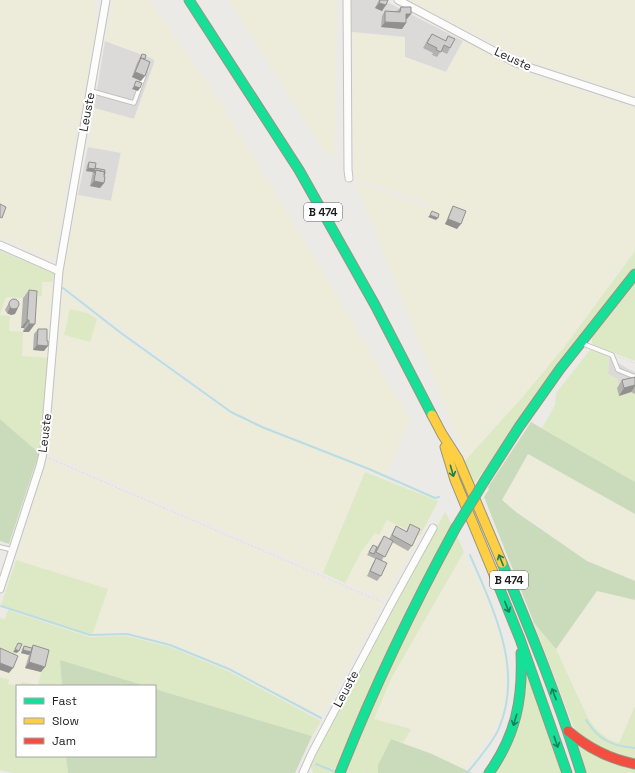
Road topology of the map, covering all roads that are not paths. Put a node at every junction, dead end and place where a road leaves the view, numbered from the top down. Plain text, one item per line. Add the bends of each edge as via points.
1 (106, 0) edge
2 (189, 0) edge
3 (347, 0) edge
4 (398, 0) edge
5 (147, 69) edge
6 (91, 91) junction
7 (635, 102) edge
8 (349, 178) dead end
9 (0, 245) edge
10 (59, 271) junction
11 (635, 274) edge
12 (580, 343) junction
13 (635, 377) edge
14 (442, 434) junction
15 (433, 528) dead end
16 (0, 547) edge
17 (13, 550) junction
18 (3, 569) edge
19 (0, 589) edge
20 (520, 640) junction
21 (568, 730) junction
22 (635, 764) edge
23 (303, 773) edge
24 (340, 773) edge
25 (489, 773) edge
26 (567, 773) edge
27 (581, 773) edge

1 - 6 street, Leuste
2 - 14 main road, B 474 via 299,170 376,305
3 - 8 street
4 - 7 street, Leuste via 516,62
5 - 6 lane via 134,103
6 - 10 street, Leuste
9 - 10 street
10 - 17 street, Leuste via 43,455
11 - 12 main road
12 - 13 lane via 612,355 618,370
12 - 24 main road, bridge via 540,398 455,529 375,686
14 -> 20 main road, B 474 via 455,480
21 -> 14 main road, B 474 via 465,473
15 - 23 street, Leuste
16 - 17 lane
17 - 18 street, Leuste
18 - 19 street, Leuste
20 -> 25 main road via 520,705 510,738
20 -> 26 main road, B 474
21 - 22 main road via 596,752
21 - 27 main road, B 474

